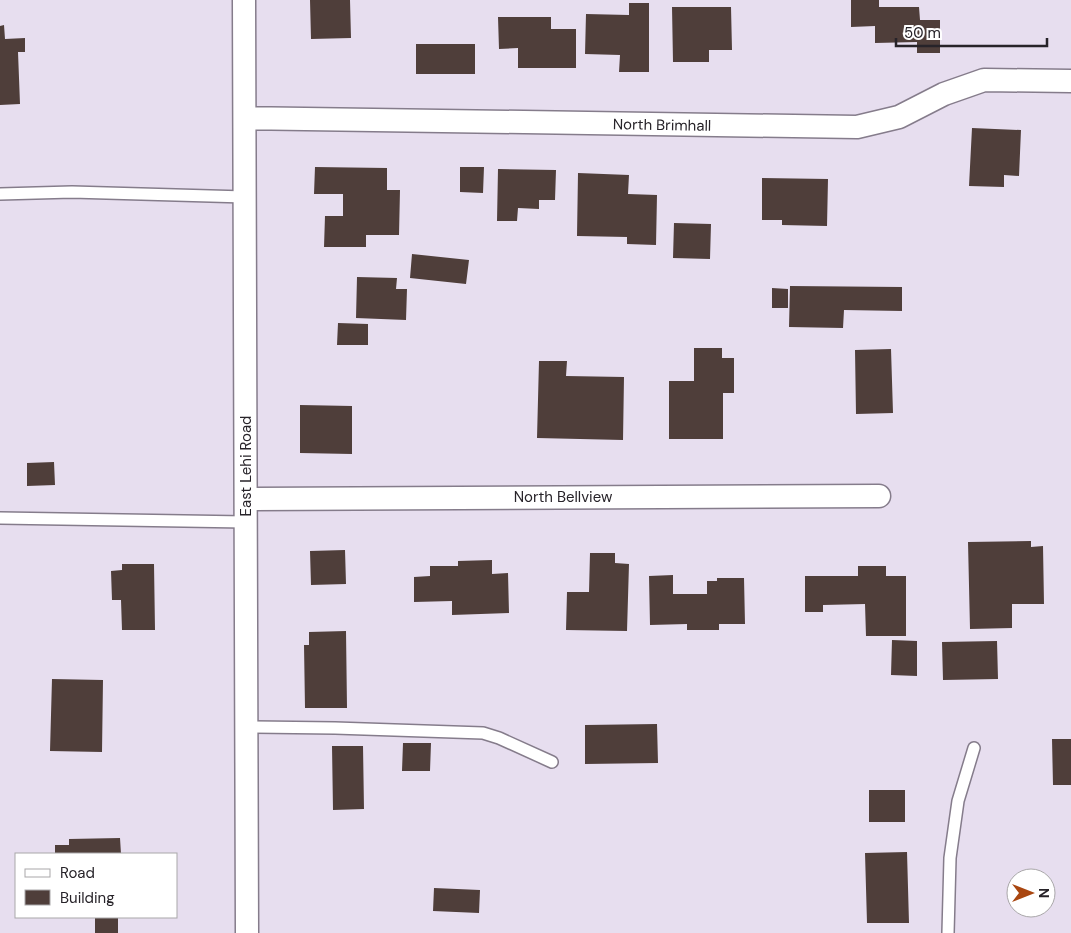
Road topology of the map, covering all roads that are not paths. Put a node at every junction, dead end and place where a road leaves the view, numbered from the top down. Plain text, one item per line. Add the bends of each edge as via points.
1 (244, 0) edge
2 (1071, 81) edge
3 (245, 118) junction
4 (0, 194) edge
5 (245, 197) junction
6 (879, 496) dead end
7 (246, 499) junction
8 (0, 518) edge
9 (245, 522) junction
10 (246, 727) junction
11 (974, 748) dead end
12 (552, 762) dead end
13 (247, 933) edge
14 (948, 933) edge

1 - 3 street, East Lehi Road
2 - 3 street, North Brimhall via 984,80 944,94 899,116 857,127
3 - 5 street, East Lehi Road
4 - 5 lane via 72,192
5 - 7 street, East Lehi Road
6 - 7 street, North Bellview
7 - 9 street, East Lehi Road
8 - 9 lane
9 - 10 street, East Lehi Road
10 - 12 lane via 483,733
10 - 13 street, East Lehi Road
11 - 14 lane via 958,801 950,858

